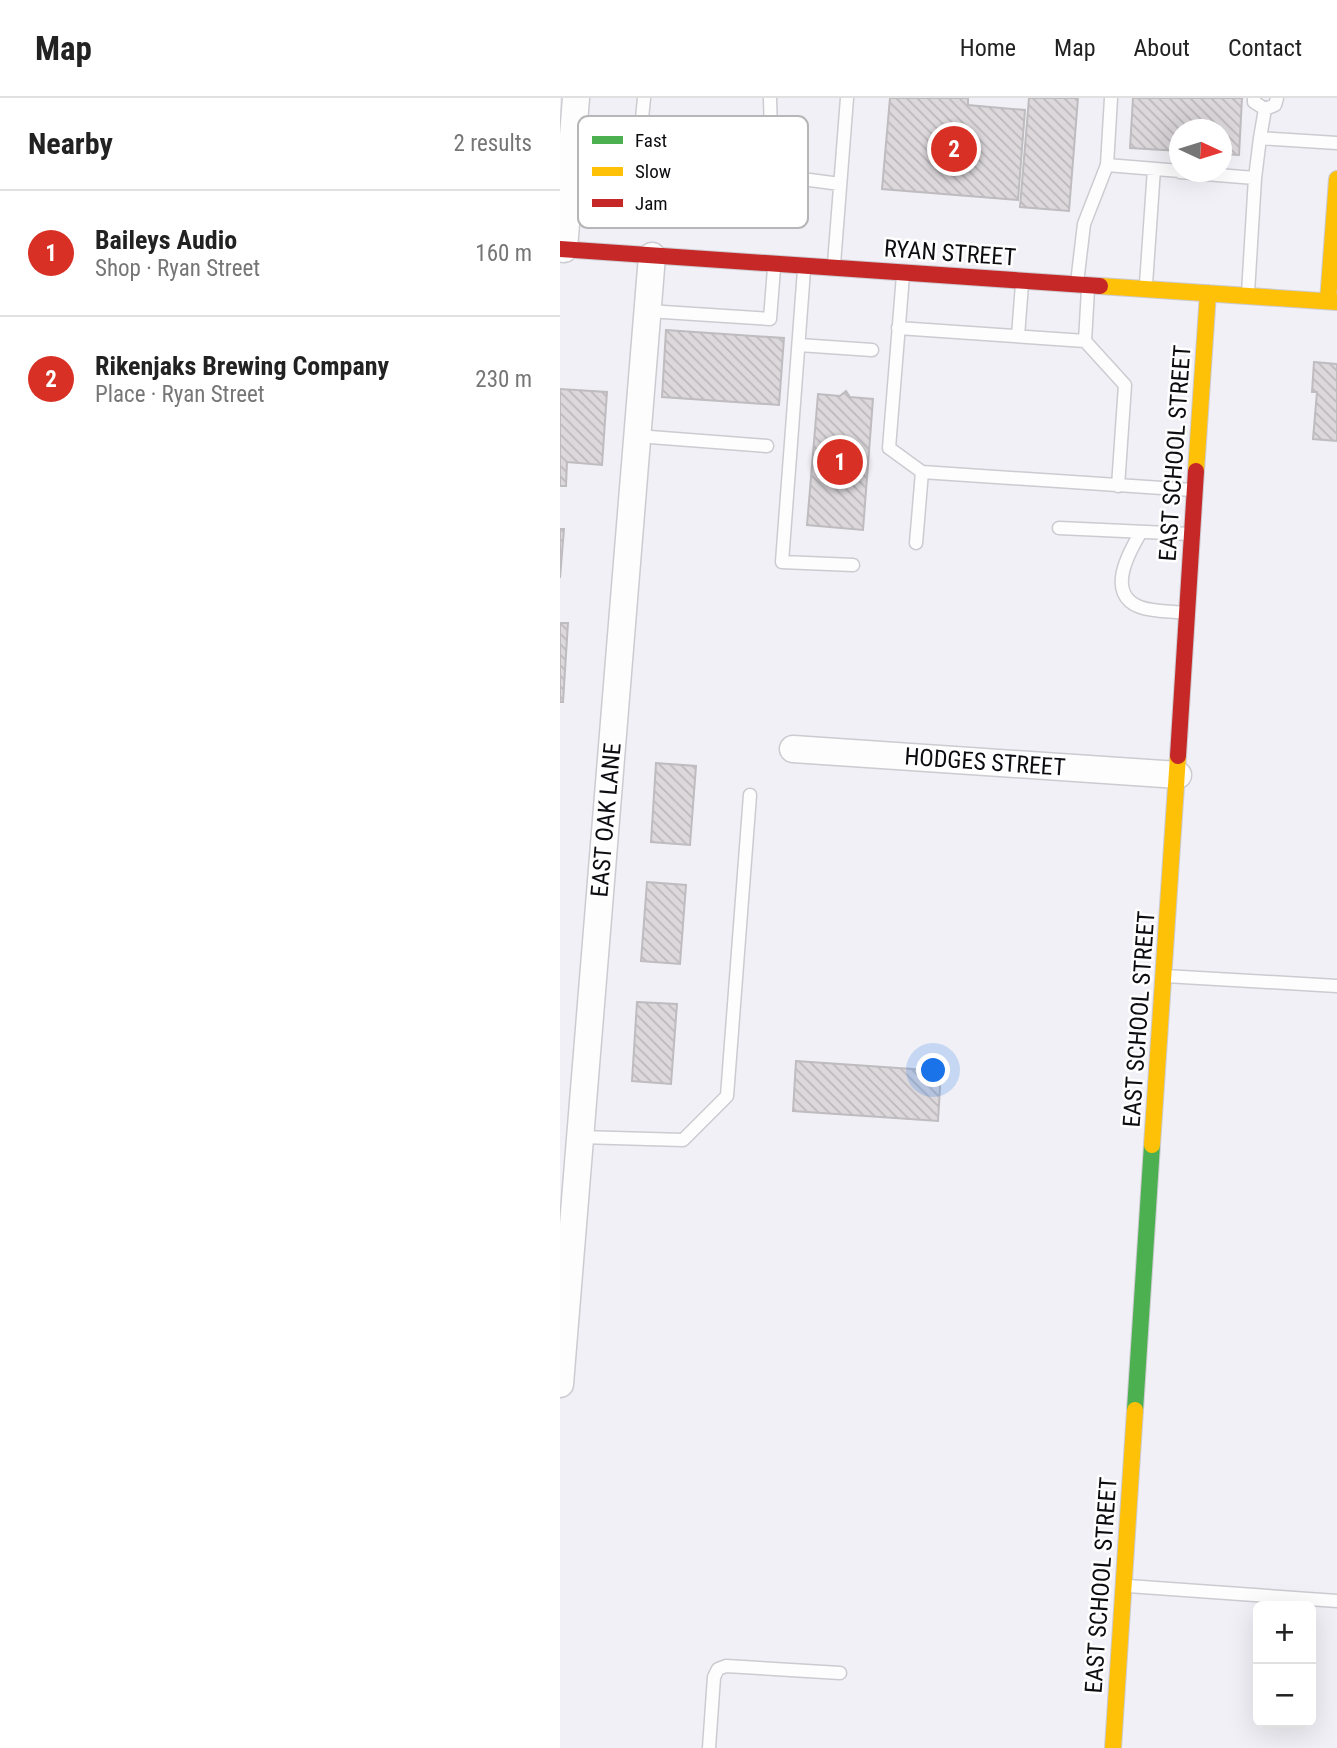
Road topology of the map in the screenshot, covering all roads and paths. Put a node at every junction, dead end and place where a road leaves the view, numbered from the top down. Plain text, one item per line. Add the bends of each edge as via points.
1 (576, 98) edge
2 (644, 98) edge
3 (770, 98) edge
4 (847, 98) edge
5 (1111, 98) edge
6 (1254, 98) edge
7 (1277, 98) edge
8 (1265, 109) junction
9 (642, 116) edge
10 (770, 116) edge
11 (1260, 138) junction
12 (1337, 143) edge
13 (1107, 165) junction
14 (570, 166) junction
15 (578, 166) edge
16 (1154, 169) junction
17 (1169, 171) edge
18 (1232, 176) edge
19 (1255, 178) junction
20 (1337, 179) edge
21 (808, 180) edge
22 (840, 184) junction
23 (562, 249) edge
24 (652, 256) junction
25 (775, 264) junction
26 (804, 266) junction
27 (834, 268) junction
28 (903, 272) junction
29 (1023, 280) junction
30 (1083, 284) junction
31 (1146, 289) junction
32 (1208, 293) junction
33 (1248, 296) junction
34 (1333, 302) edge
35 (648, 311) junction
36 (898, 328) junction
37 (1018, 336) junction
38 (1085, 341) junction
39 (799, 345) junction
40 (872, 350) dead end
41 (637, 436) junction
42 (767, 446) dead end
43 (922, 472) junction
44 (1118, 486) junction
45 (1196, 491) junction
46 (1059, 528) dead end
47 (1141, 532) junction
48 (1193, 535) junction
49 (916, 543) dead end
50 (853, 565) dead end
51 (1188, 614) junction
52 (793, 748) dead end
53 (1178, 775) junction
54 (750, 795) dead end
55 (1165, 976) junction
56 (1337, 986) edge
57 (570, 1136) edge
58 (566, 1236) edge
59 (563, 1315) edge
60 (560, 1384) edge
61 (1124, 1586) junction
62 (1337, 1601) edge
63 (840, 1673) dead end
64 (709, 1748) edge
65 (1113, 1748) edge

1 - 14 street
2 - 9 lane
3 - 10 lane
4 - 22 lane
5 - 13 lane
6 - 8 lane
7 - 8 lane via 1275,106
8 - 11 lane
11 - 12 lane
11 - 19 lane
13 - 16 lane
13 - 30 lane via 1084,224
14 - 15 lane
14 - 23 street
16 - 17 lane
16 - 31 lane
18 - 19 lane
19 - 33 lane
20 - 34 street
21 - 22 lane
22 - 27 lane
23 - 24 street, RYAN STREET
24 - 25 street, RYAN STREET
24 - 35 street, EAST OAK LANE
25 - 26 street, RYAN STREET
25 - 35 lane via 770,319
26 - 27 street, RYAN STREET
26 - 39 lane
27 - 28 street, RYAN STREET
28 - 29 street, RYAN STREET
28 - 36 lane
29 - 30 street, RYAN STREET
29 - 37 lane
30 - 31 street, RYAN STREET
30 - 38 lane
31 - 32 street, RYAN STREET
32 - 33 street, RYAN STREET
32 - 45 street, EAST SCHOOL STREET
33 - 34 street, RYAN STREET
35 - 41 street, EAST OAK LANE
36 - 37 lane
36 - 43 lane via 889,448
37 - 38 lane
38 - 44 lane via 1125,385
39 - 40 lane
39 - 50 lane via 782,562
41 - 42 lane
41 - 57 street, EAST OAK LANE
43 - 44 lane
43 - 49 lane
44 - 45 lane
45 - 48 street, EAST SCHOOL STREET
46 - 47 lane
47 - 48 lane
47 - 51 lane via 1123,569 1121,581 1127,598 1139,607
48 - 51 street, EAST SCHOOL STREET
51 - 53 street, EAST SCHOOL STREET
52 - 53 street, HODGES STREET
53 - 55 street, EAST SCHOOL STREET
54 - 57 lane via 727,1096 683,1140
55 - 56 lane
55 - 61 street, EAST SCHOOL STREET
57 - 58 street, EAST OAK LANE
58 - 59 street, EAST OAK LANE
59 - 60 street, EAST OAK LANE
61 - 62 lane
61 - 65 street, EAST SCHOOL STREET
63 - 64 lane via 718,1669

